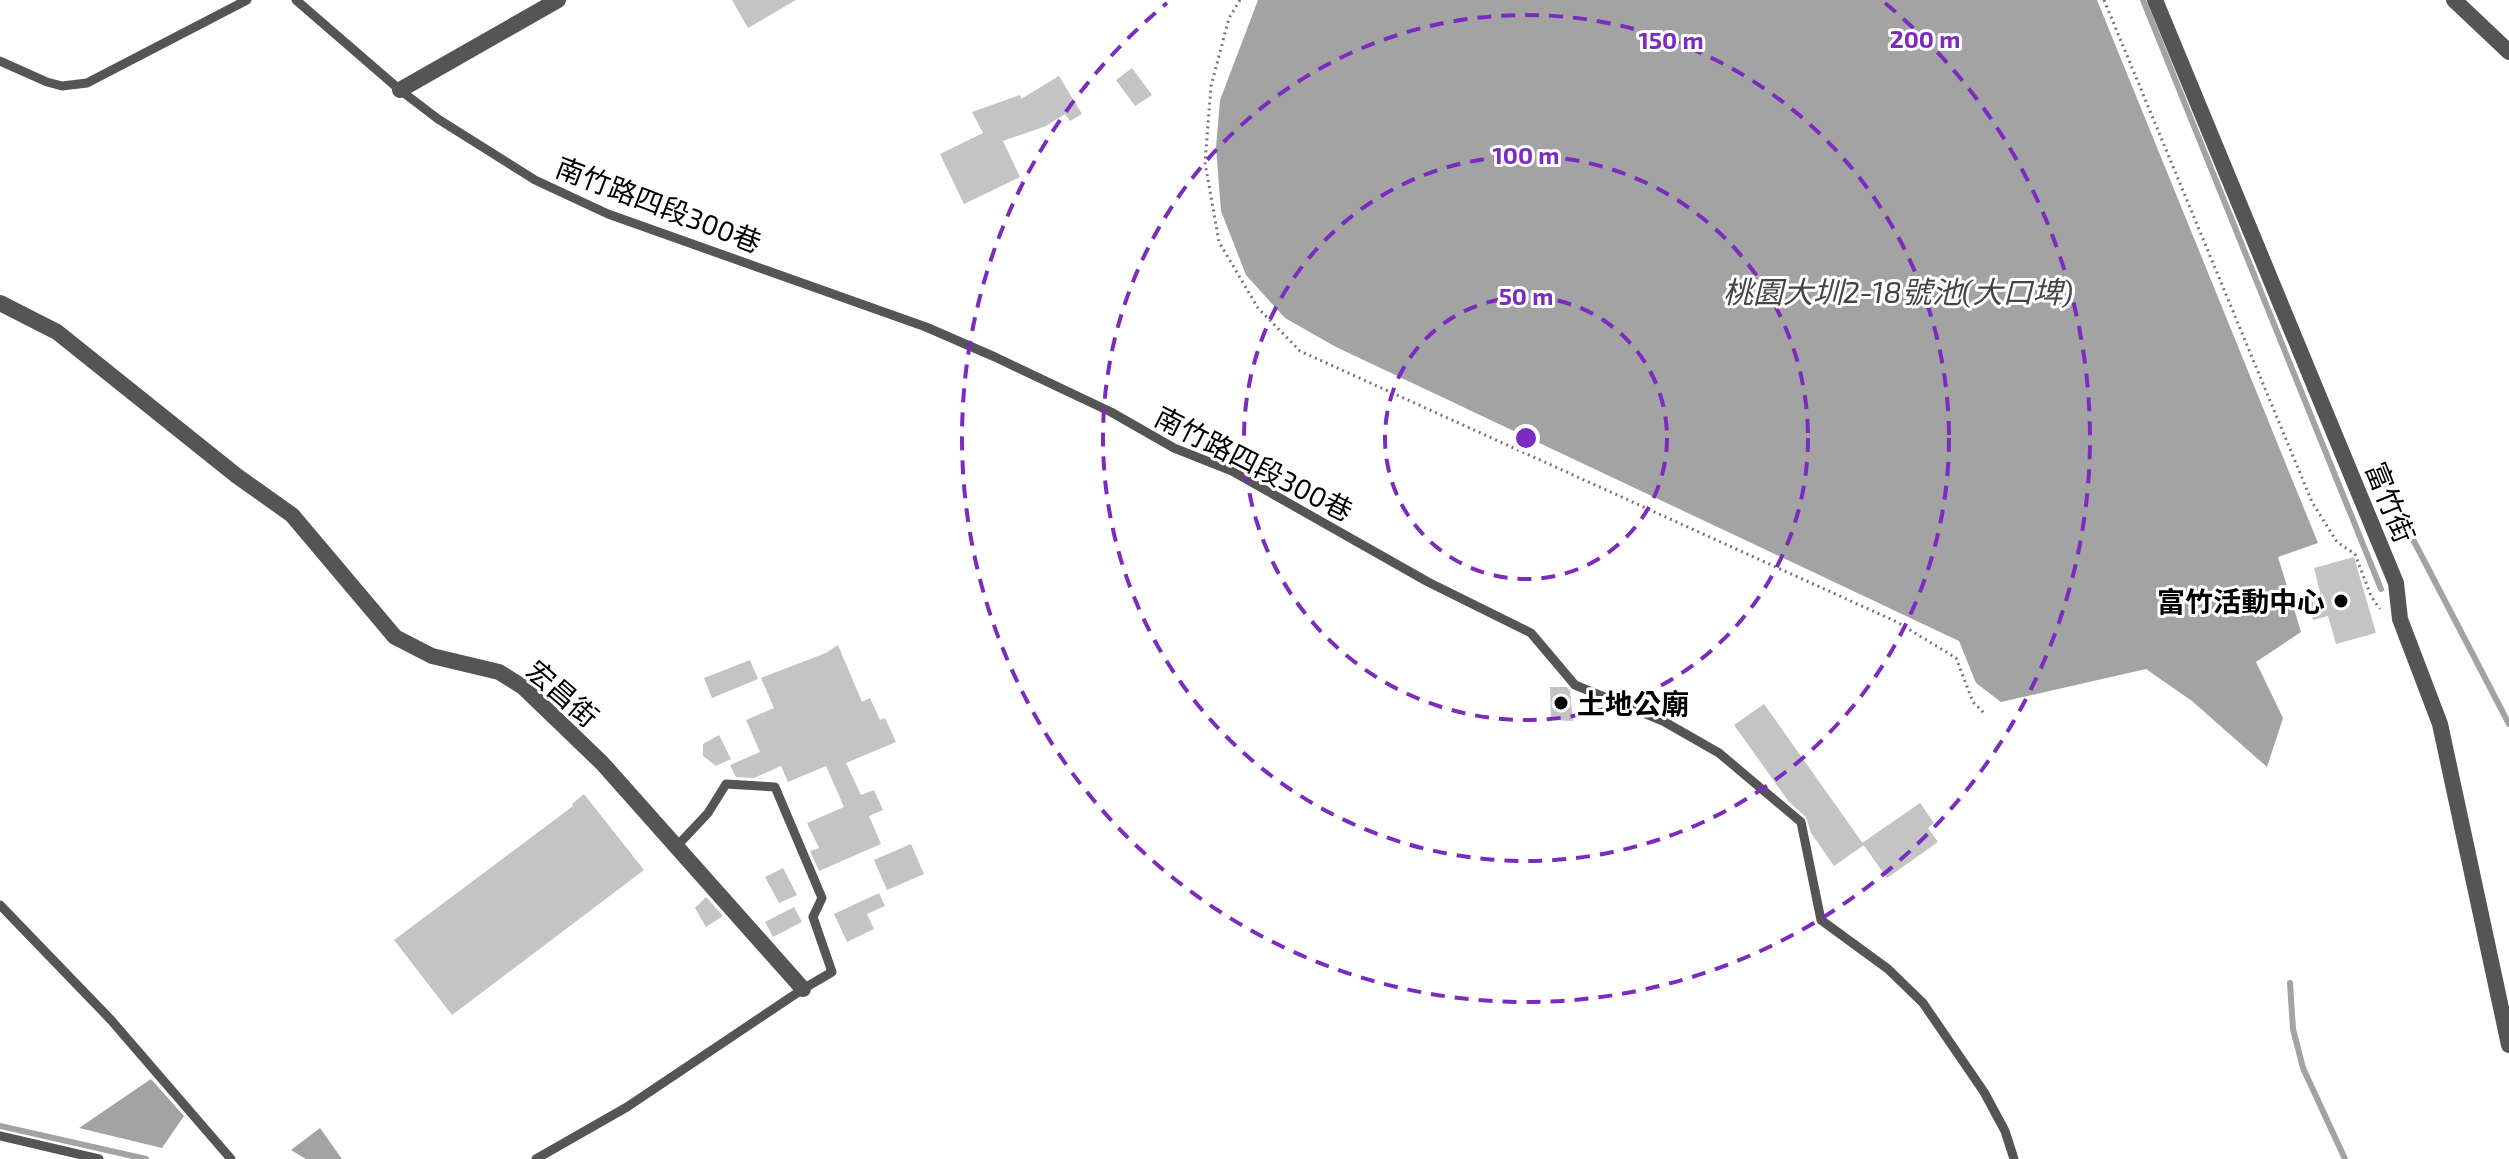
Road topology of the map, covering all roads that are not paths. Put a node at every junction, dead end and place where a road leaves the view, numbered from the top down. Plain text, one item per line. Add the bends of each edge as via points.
1 (247, 0) edge
2 (296, 0) edge
3 (558, 0) edge
4 (2155, 0) edge
5 (2454, 0) edge
6 (2509, 52) edge
7 (0, 61) edge
8 (400, 90) junction
9 (0, 303) edge
10 (677, 846) junction
11 (0, 905) edge
12 (803, 989) junction
13 (2509, 1045) edge
14 (0, 1136) edge
15 (99, 1159) edge
16 (231, 1159) edge
17 (536, 1159) edge
18 (2014, 1159) edge

1 - 7 lane via 87,83 62,86
2 - 8 lane, 南竹路四段300巷
3 - 8 street
4 - 13 street, 富竹街 via 2396,583 2400,619 2440,724
5 - 6 street
8 - 18 lane, 南竹路四段300巷 via 535,180 608,214 926,327 1232,471 1428,582 1531,633 1575,685 1663,721 1719,753 1801,822 1821,920 1888,969 1923,1003 1984,1092
9 - 10 street, 宏昌街 via 57,332 292,515 395,637 432,656 499,672 523,687
10 - 12 street, 宏昌街
10 - 12 lane via 726,784 775,787 822,898 813,917 832,972
11 - 16 lane via 111,1020
12 - 17 lane via 627,1107
14 - 15 lane

